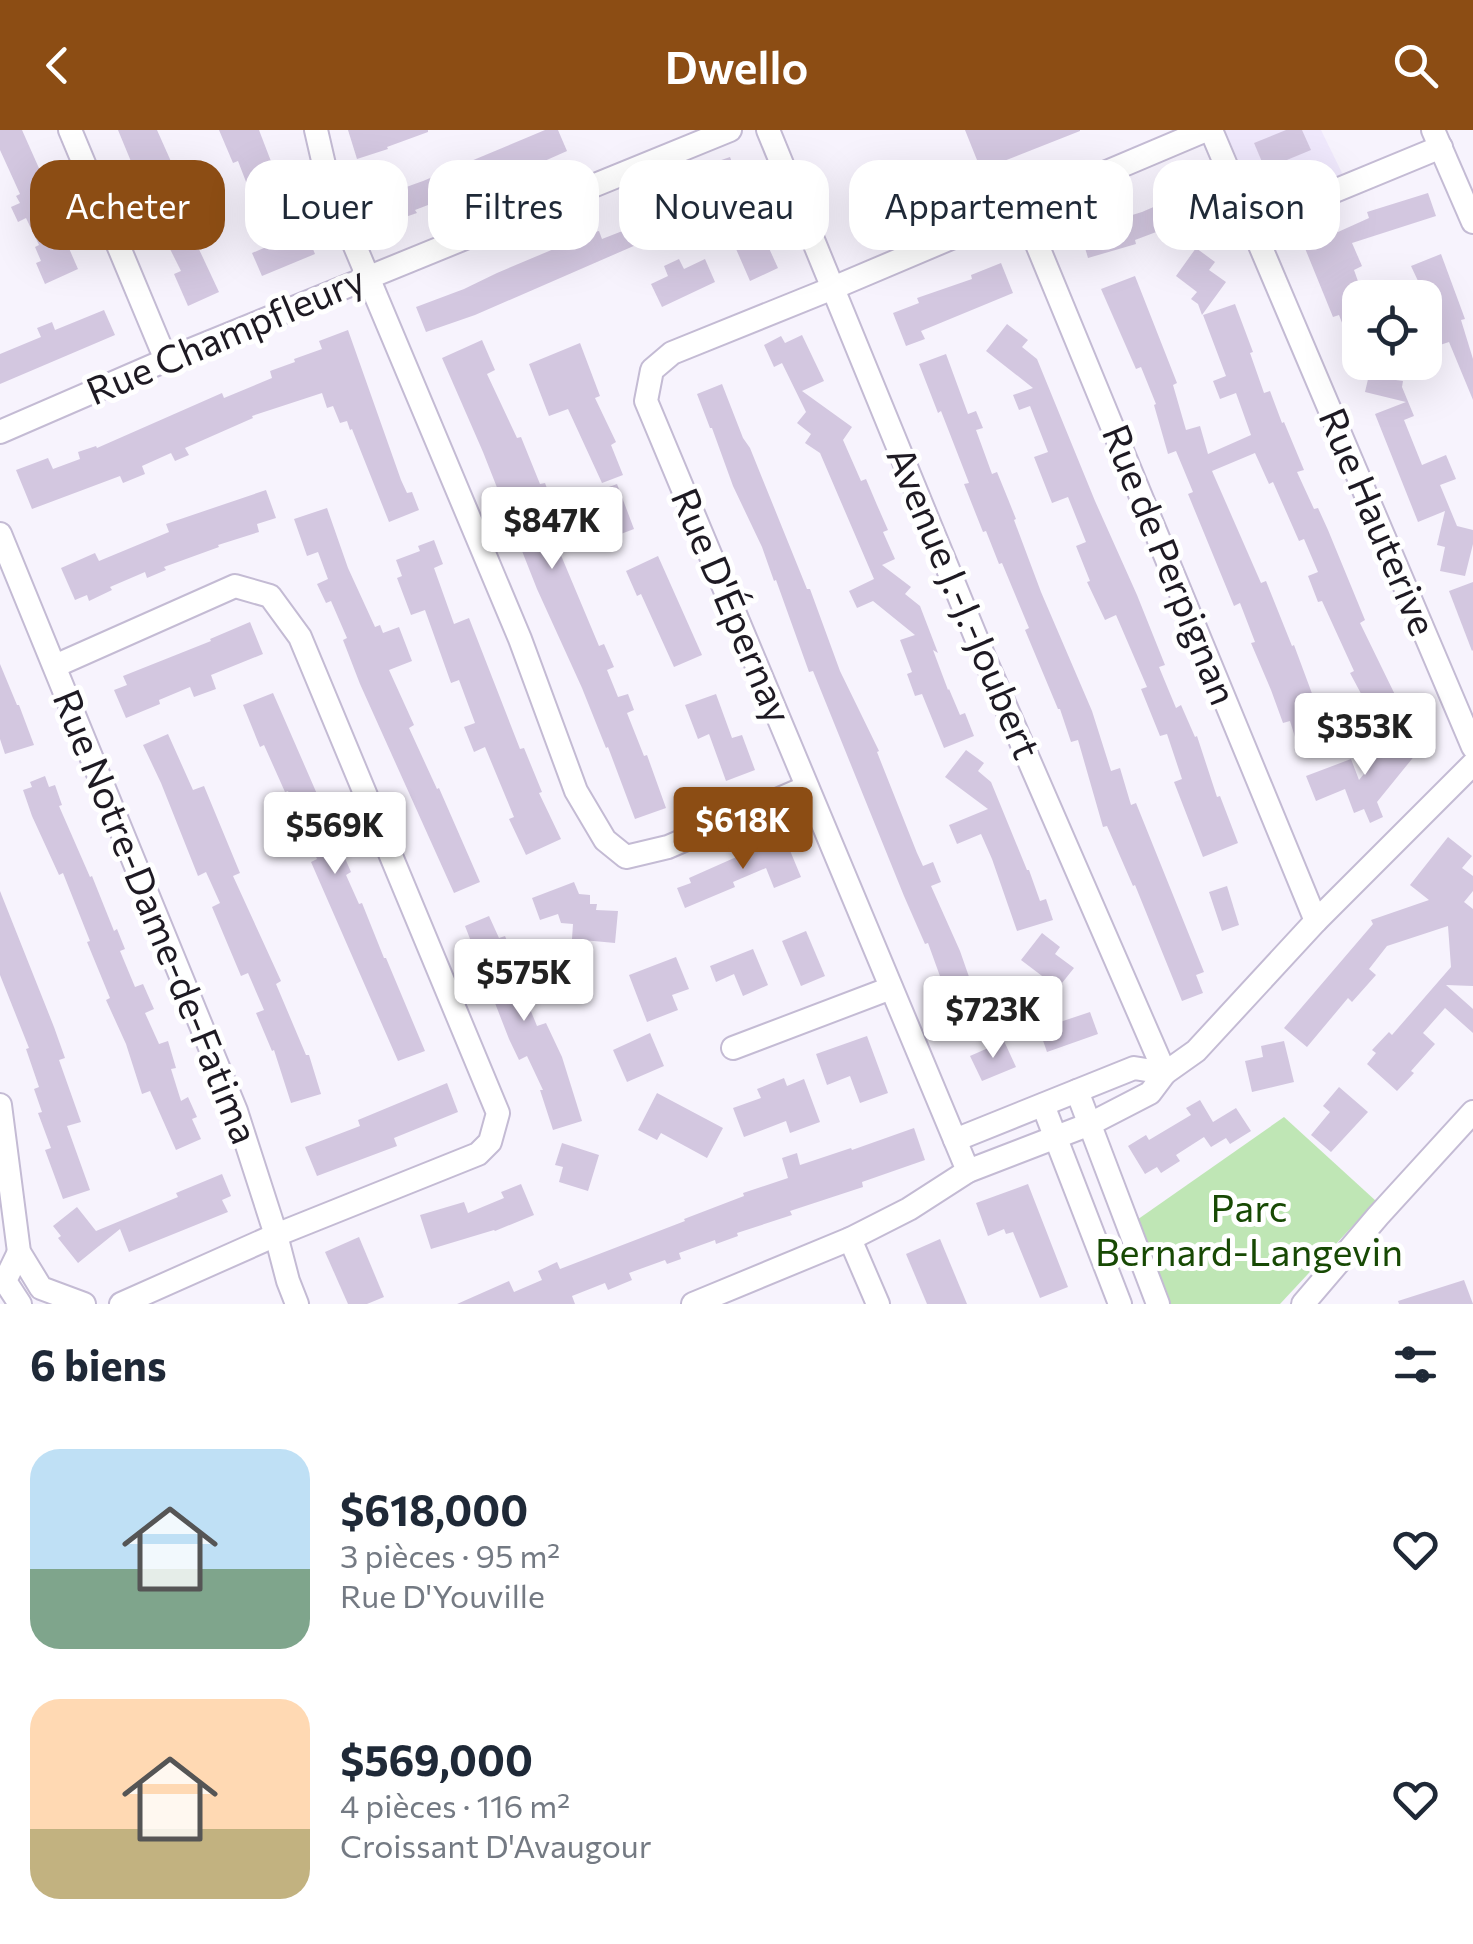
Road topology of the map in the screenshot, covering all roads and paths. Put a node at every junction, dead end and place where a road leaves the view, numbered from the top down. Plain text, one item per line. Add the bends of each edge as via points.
1 (70, 130) edge
2 (316, 130) edge
3 (730, 130) edge
4 (768, 130) edge
5 (1209, 130) edge
6 (1437, 139) edge
7 (1223, 160) edge
8 (1133, 162) edge
9 (1340, 184) edge
10 (1473, 222) edge
11 (923, 250) edge
12 (1039, 250) edge
13 (1263, 250) edge
14 (367, 278) junction
15 (833, 288) junction
16 (166, 360) junction
17 (0, 432) edge
18 (0, 534) edge
19 (56, 666) junction
20 (1473, 748) edge
21 (1473, 764) edge
22 (807, 788) junction
23 (1316, 921) junction
24 (891, 988) junction
25 (732, 1048) dead end
26 (1165, 1073) junction
27 (1077, 1091) junction
28 (1043, 1104) junction
29 (0, 1105) edge
30 (1473, 1112) edge
31 (1090, 1124) junction
32 (1056, 1138) junction
33 (955, 1140) junction
34 (968, 1171) junction
35 (276, 1235) junction
36 (850, 1239) junction
37 (19, 1252) junction
38 (20, 1304) edge
39 (84, 1304) edge
40 (121, 1304) edge
41 (297, 1304) edge
42 (693, 1304) edge
43 (878, 1304) edge
44 (1120, 1304) edge
45 (1158, 1304) edge
46 (1303, 1304) edge

1 - 16 street
2 - 14 street via 328,182
3 - 14 street, Rue Champfleury
4 - 15 street, Avenue J.-J.-Joubert
5 - 7 street, Rue Hauterive
5 - 8 street
6 - 9 street
6 - 10 street
11 - 15 street
12 - 23 street, Rue de Perpignan
13 - 20 street, Rue Hauterive
14 - 16 street, Rue Champfleury
14 - 22 street via 520,638 576,791 605,840 626,857 668,847
15 - 22 street, Rue D'Épernay via 672,353 652,370 646,401
15 - 26 street, Avenue J.-J.-Joubert via 984,658
16 - 17 street, Rue Champfleury
18 - 19 street, Rue Notre-Dame-de-Fatima
19 - 35 street, Rue Notre-Dame-de-Fatima via 236,1111
19 - 35 street via 235,586 270,596 300,637 498,1113 490,1142 478,1154
21 - 23 street
22 - 24 street, Rue D'Épernay
23 - 26 street via 1196,1051
24 - 25 street
24 - 33 street, Rue D'Épernay
26 - 27 street via 1134,1068
26 - 31 street via 1150,1093
27 - 28 street
27 - 31 street
28 - 32 street
28 - 33 street
29 - 37 street
30 - 46 street
31 - 32 street
31 - 45 street
32 - 34 street
32 - 44 street
33 - 34 street, Rue D'Épernay
34 - 36 street
35 - 40 street
35 - 41 street, Rue Notre-Dame-de-Fatima
36 - 42 street
36 - 43 street
37 - 38 street via 5,1280
37 - 39 street via 41,1288

